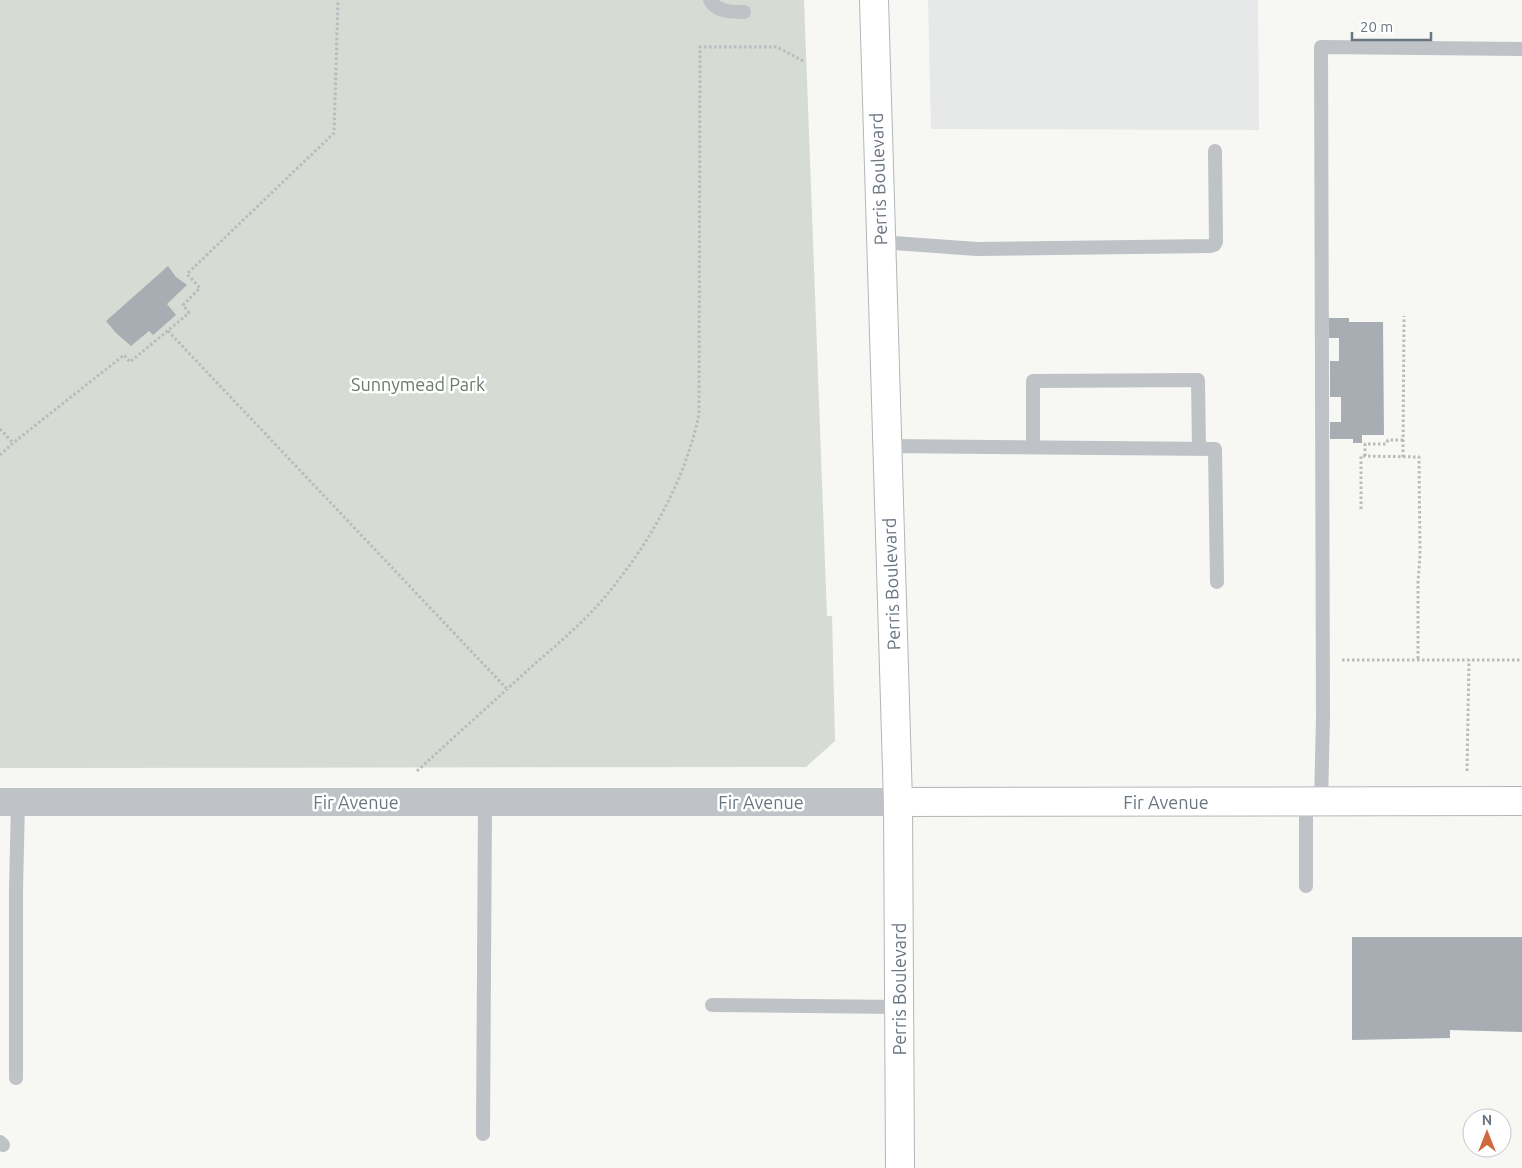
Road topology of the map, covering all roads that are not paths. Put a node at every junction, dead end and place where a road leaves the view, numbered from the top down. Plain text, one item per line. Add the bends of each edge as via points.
1 (710, 0) edge
2 (874, 0) edge
3 (744, 12) dead end
4 (1522, 50) edge
5 (1215, 151) dead end
6 (880, 242) junction
7 (887, 446) junction
8 (1033, 447) junction
9 (1199, 449) junction
10 (1217, 582) dead end
11 (1522, 801) edge
12 (9, 802) edge
13 (485, 802) junction
14 (898, 802) junction
15 (1313, 802) junction
16 (1306, 886) dead end
17 (712, 1006) dead end
18 (899, 1007) junction
19 (16, 1078) dead end
20 (483, 1134) dead end
21 (900, 1168) edge

1 - 3 lane via 727,12
2 - 6 main road, Perris Boulevard
4 - 15 lane via 1321,47 1323,718
5 - 6 lane via 1214,245 977,249
6 - 7 main road, Perris Boulevard
7 - 8 lane
7 - 14 main road, Perris Boulevard
8 - 9 lane
8 - 9 lane via 1033,381 1198,380
9 - 10 lane via 1215,449
11 - 15 main road, Fir Avenue
12 - 13 street, Fir Avenue
12 - 19 lane via 16,890
13 - 14 street, Fir Avenue
13 - 20 lane
14 - 15 main road, Fir Avenue
14 - 18 main road, Perris Boulevard
15 - 16 lane
17 - 18 lane
18 - 21 main road, Perris Boulevard

